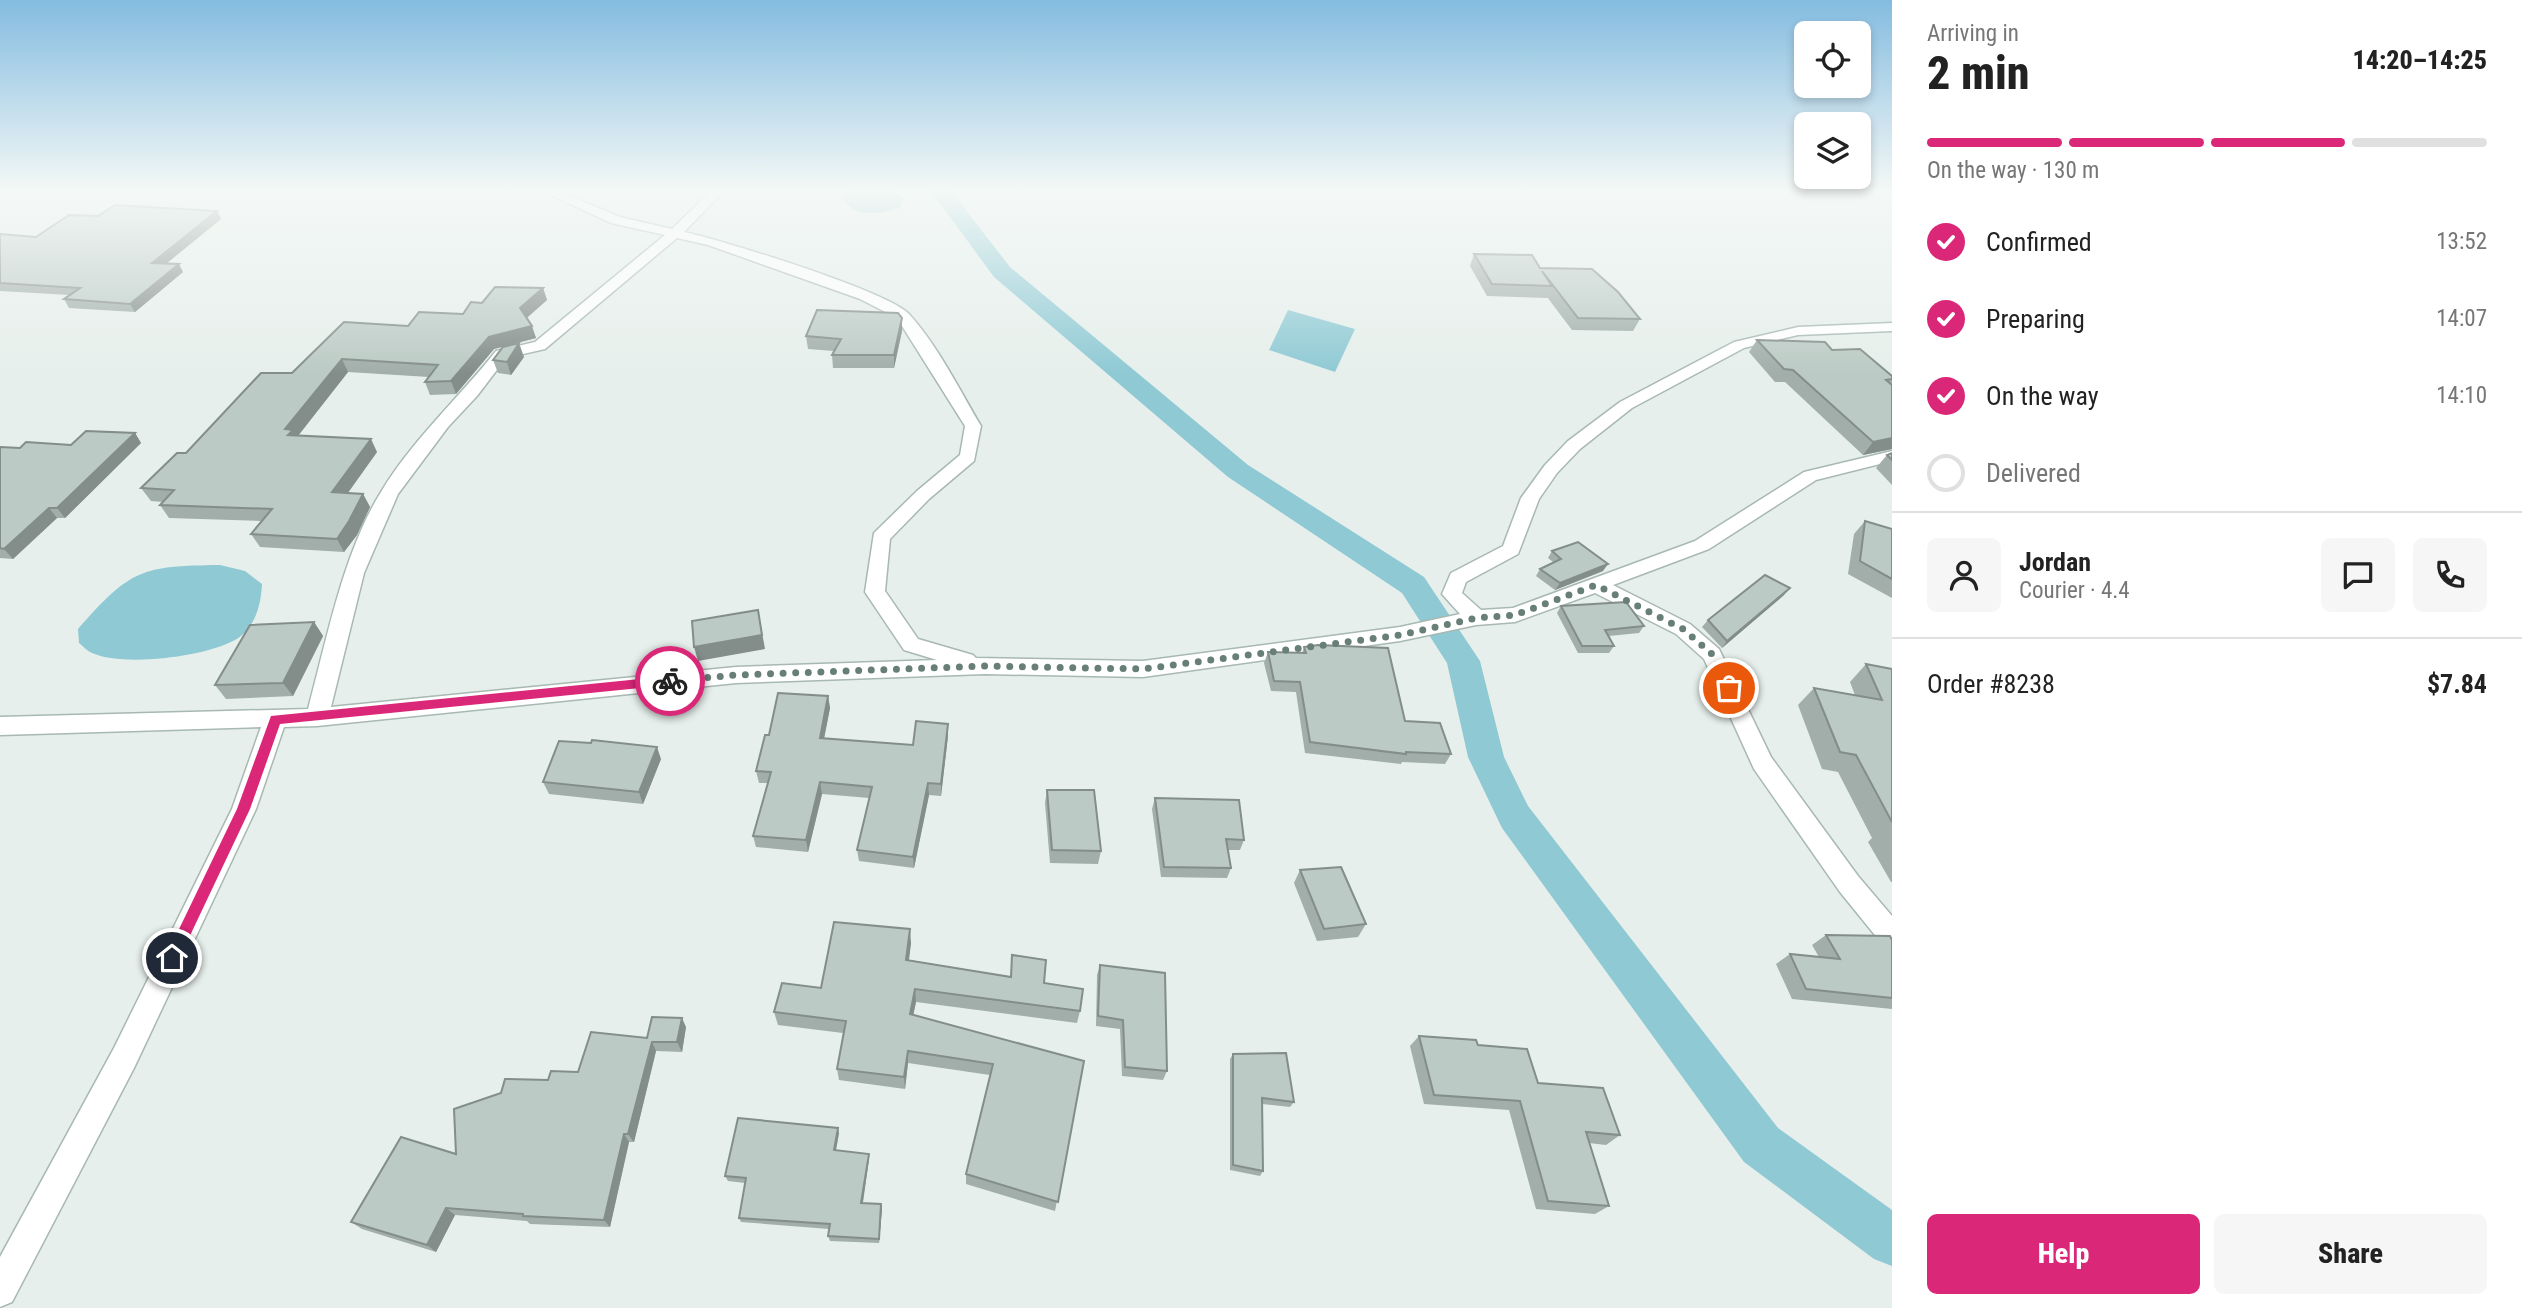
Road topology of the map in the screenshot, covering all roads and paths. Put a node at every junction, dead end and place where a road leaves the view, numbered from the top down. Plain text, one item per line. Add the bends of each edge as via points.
1 (652, 252) edge
2 (740, 252) edge
3 (1892, 327) edge
4 (1892, 456) edge
5 (1596, 585) junction
6 (1476, 618) junction
7 (985, 666) junction
8 (317, 717) junction
9 (275, 719) junction
10 (0, 726) edge
11 (1892, 936) edge
12 (0, 1290) edge

1 - 8 street via 540,346 501,354 389,493 354,573
2 - 7 street via 865,296 902,315 973,426 968,457 881,537 875,592 911,645
3 - 6 street via 1798,331 1740,345 1626,405 1550,469 1530,498 1511,550 1458,579 1452,594
4 - 5 street via 1810,476 1702,545
5 - 6 street via 1515,615
5 - 11 street via 1683,629 1712,654 1762,762
6 - 7 street via 1400,635 1143,669
7 - 8 street via 736,675
8 - 9 street
9 - 10 street
9 - 12 street via 244,809 142,1021

